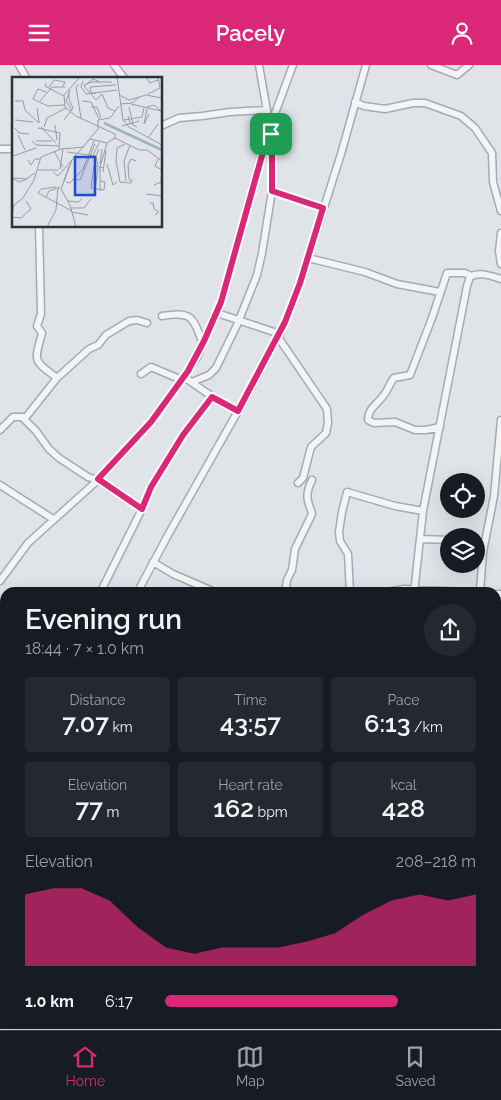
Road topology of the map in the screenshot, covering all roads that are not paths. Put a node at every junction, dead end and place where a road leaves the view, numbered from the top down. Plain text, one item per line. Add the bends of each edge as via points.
1 (19, 65) edge
2 (114, 65) edge
3 (259, 65) edge
4 (293, 65) edge
5 (366, 65) edge
6 (431, 65) edge
7 (469, 65) edge
8 (25, 77) edge
9 (123, 77) edge
10 (356, 102) junction
11 (267, 110) junction
12 (162, 126) edge
13 (270, 127) junction
14 (272, 191) junction
15 (323, 208) junction
16 (501, 211) edge
17 (39, 227) edge
18 (501, 233) edge
19 (308, 258) junction
20 (501, 264) edge
21 (471, 276) junction
22 (501, 279) edge
23 (440, 292) junction
24 (217, 313) junction
25 (162, 316) dead end
26 (239, 320) junction
27 (147, 323) dead end
28 (279, 335) junction
29 (203, 344) junction
30 (141, 374) dead end
31 (57, 378) junction
32 (183, 378) junction
33 (192, 382) junction
34 (212, 397) junction
35 (238, 411) junction
36 (23, 418) junction
37 (501, 420) edge
38 (440, 427) junction
39 (0, 430) edge
40 (98, 479) junction
41 (312, 480) dead end
42 (298, 483) dead end
43 (0, 485) edge
44 (142, 509) junction
45 (423, 511) junction
46 (53, 519) junction
47 (420, 539) junction
48 (440, 539) edge
49 (486, 539) joint
50 (153, 562) junction
51 (0, 581) edge
52 (103, 587) edge
53 (140, 587) edge
54 (203, 587) edge
55 (286, 587) edge
56 (350, 587) edge
57 (414, 587) edge
58 (482, 587) edge

1 - 8 street
2 - 9 street
3 - 11 street
4 - 13 street
5 - 10 street
6 - 7 street via 458,75
10 - 15 street
10 - 16 street via 385,109 425,103 462,116 476,127 492,153 493,182
11 - 12 street via 179,118
11 - 13 street
13 - 14 street
13 - 24 street
14 - 15 street
14 - 26 street via 259,267
15 - 19 street
17 - 31 street via 41,314 37,326 42,333 36,359
18 - 20 street
19 - 23 street via 365,272 397,284
19 - 28 street
21 - 22 street
21 - 23 street via 447,273
21 - 38 street via 464,295
23 - 38 street via 410,375 394,378 368,414 368,420 374,423 396,422 420,431
24 - 26 street
24 - 29 street
25 - 29 street via 180,314 189,317
26 - 28 street
26 - 33 street via 213,373
27 - 31 street via 129,321 114,329
28 - 35 street
28 - 42 street via 328,412 328,430 311,447 303,478
29 - 32 street
30 - 32 street via 151,367
31 - 36 street
32 - 33 street
32 - 40 street via 151,422
33 - 34 street
34 - 35 street
34 - 44 street via 183,435 151,487
35 - 50 street
36 - 39 street via 13,417
36 - 40 street via 59,458 88,477
37 - 49 street via 494,496
38 - 45 street
40 - 44 street
40 - 46 street
41 - 55 street via 307,495 312,513 295,549
43 - 46 street
44 - 52 street
45 - 47 street
45 - 56 street via 347,492 339,532 348,554
46 - 51 street via 28,543
47 - 48 street
47 - 57 street
49 - 58 street
50 - 53 street
50 - 54 street

